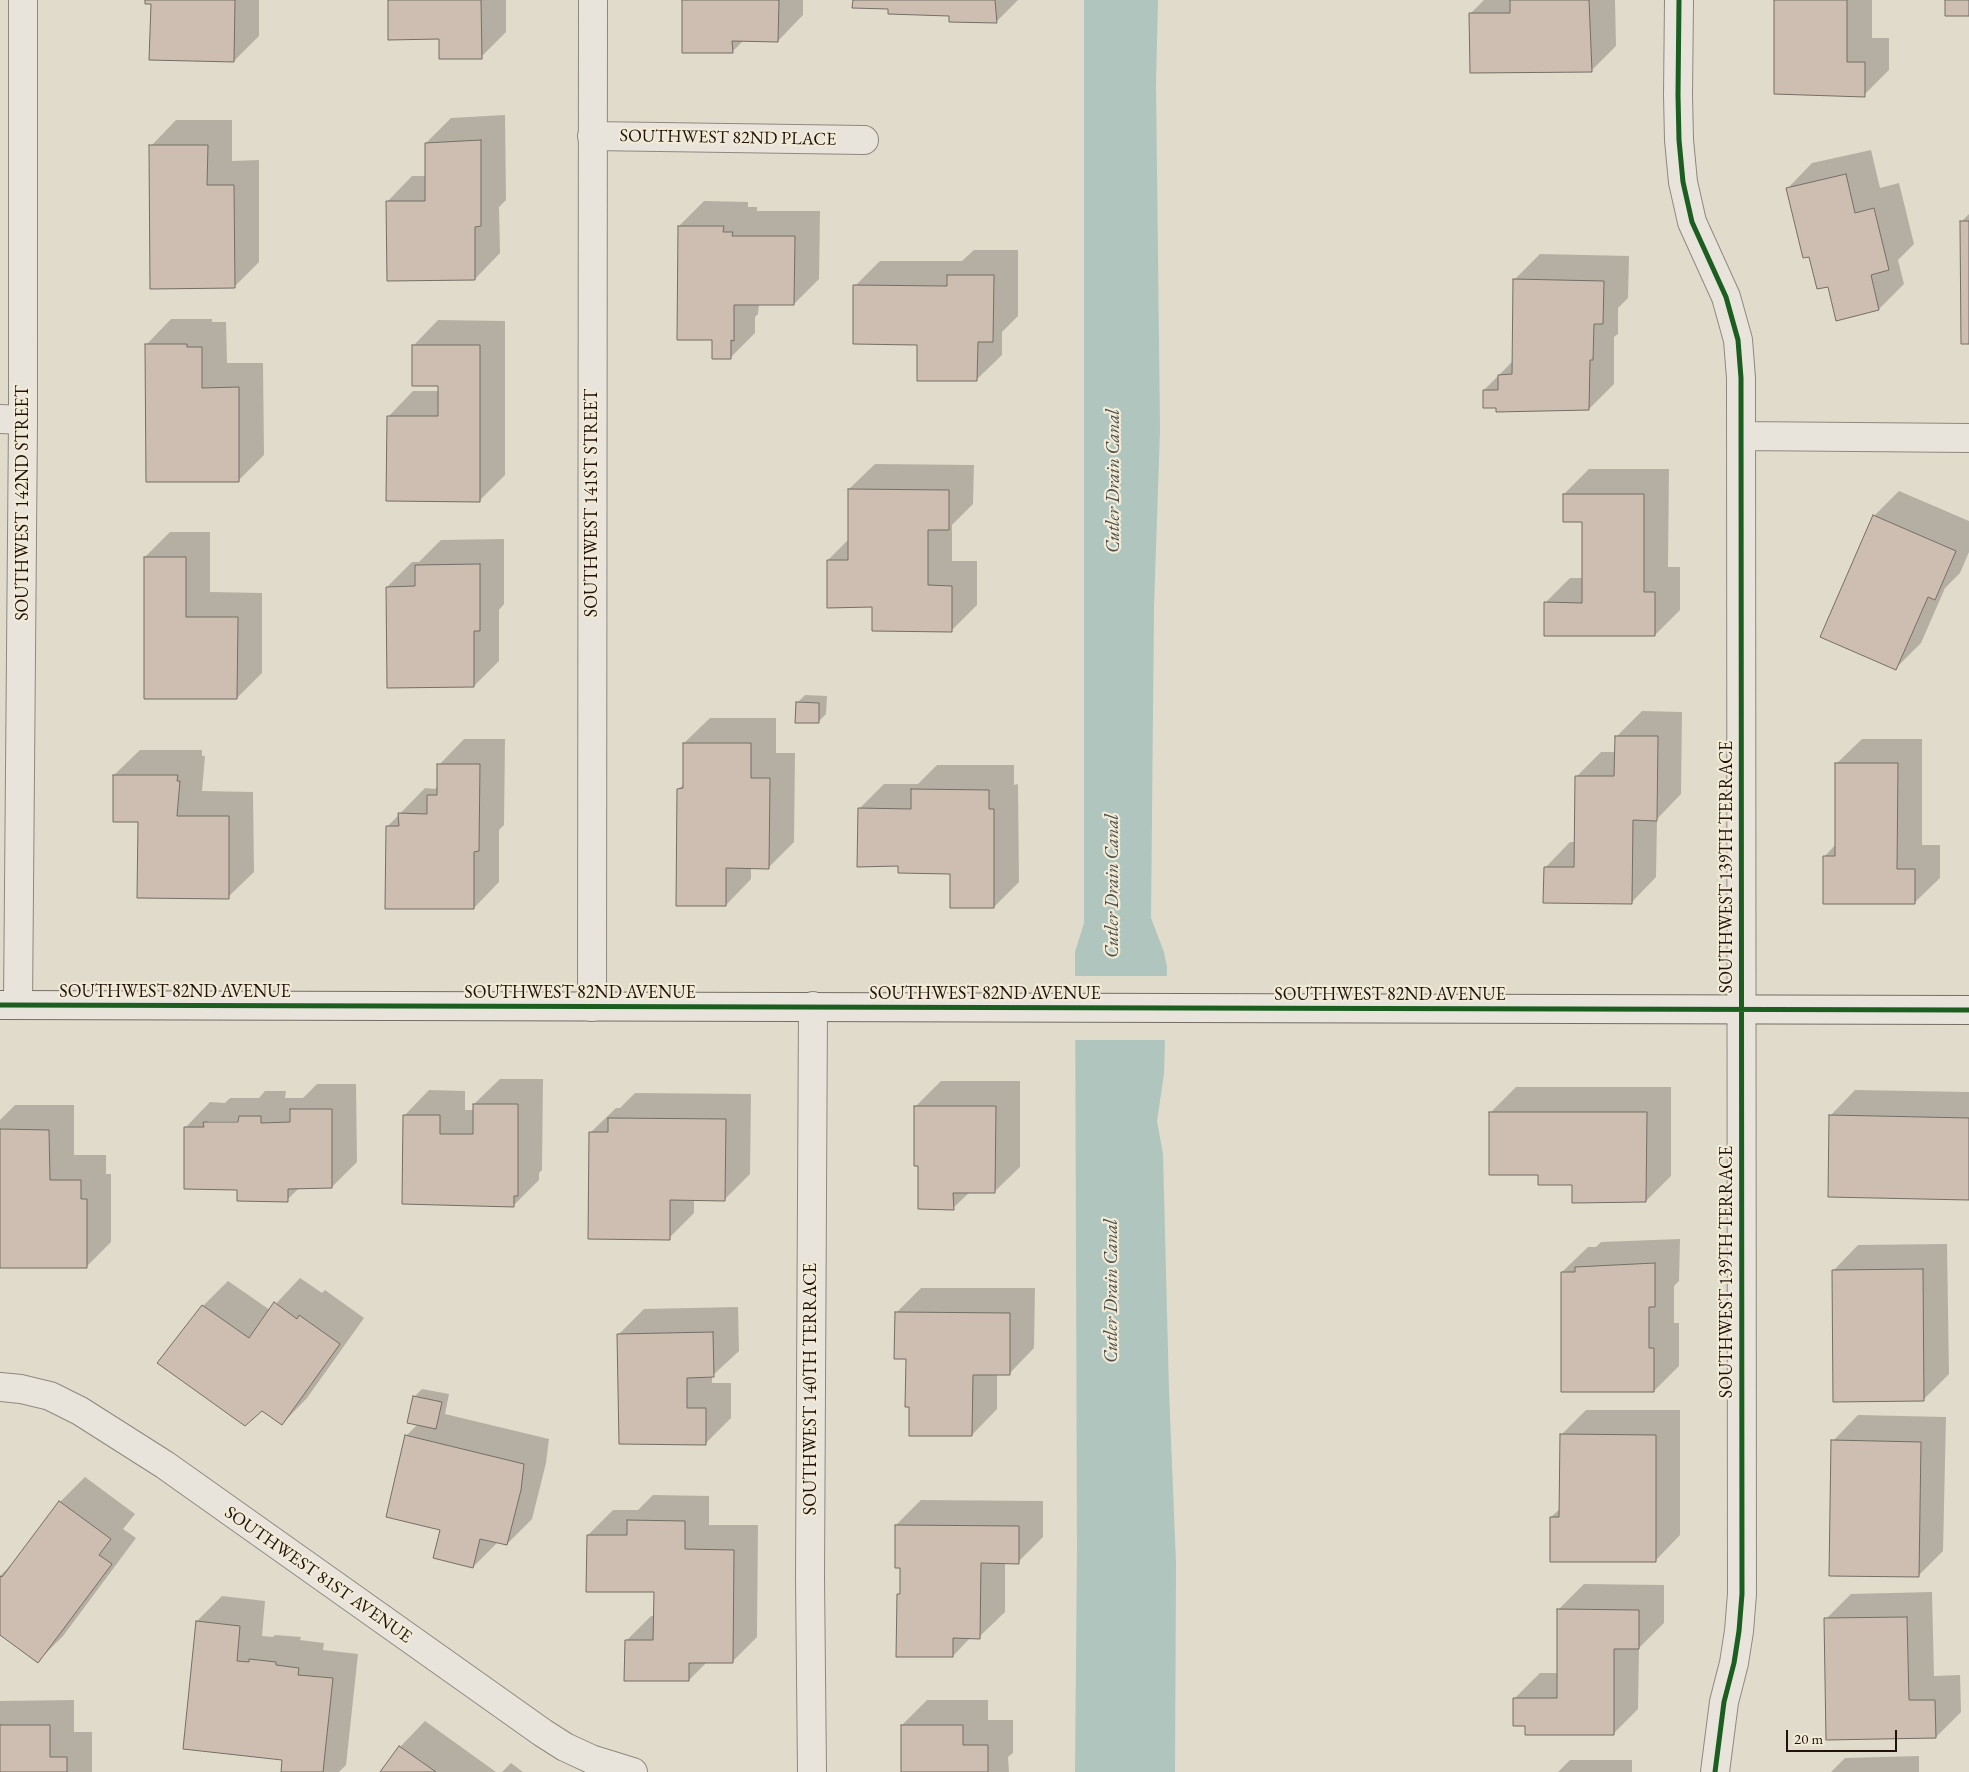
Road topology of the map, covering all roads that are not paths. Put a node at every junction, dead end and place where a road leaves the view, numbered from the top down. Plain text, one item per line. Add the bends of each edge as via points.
1 (23, 0) edge
2 (593, 0) edge
3 (1679, 0) edge
4 (592, 136) junction
5 (864, 140) dead end
6 (12, 420) edge
7 (1742, 436) junction
8 (1969, 438) edge
9 (9, 1005) edge
10 (813, 1006) junction
11 (592, 1007) junction
12 (1740, 1010) junction
13 (1969, 1010) edge
14 (0, 1387) edge
15 (633, 1772) edge
16 (812, 1772) edge
17 (1716, 1772) edge

1 - 6 street, SOUTHWEST 142ND STREET
2 - 4 street, SOUTHWEST 141ST STREET
3 - 7 street, SOUTHWEST 139TH TERRACE via 1678,104 1683,182 1692,222 1726,297 1738,340
4 - 5 street, SOUTHWEST 82ND PLACE
4 - 11 street, SOUTHWEST 141ST STREET
6 - 9 street, SOUTHWEST 142ND STREET
7 - 8 street
7 - 12 street, SOUTHWEST 139TH TERRACE
9 - 11 street, SOUTHWEST 82ND AVENUE
10 - 11 street, SOUTHWEST 82ND AVENUE
10 - 12 street, SOUTHWEST 82ND AVENUE
10 - 16 street, SOUTHWEST 140TH TERRACE
12 - 13 street, SOUTHWEST 82ND AVENUE
12 - 17 street, SOUTHWEST 139TH TERRACE via 1742,1594
14 - 15 street, SOUTHWEST 81ST AVENUE via 50,1396 80,1411 165,1465 543,1733 591,1759

